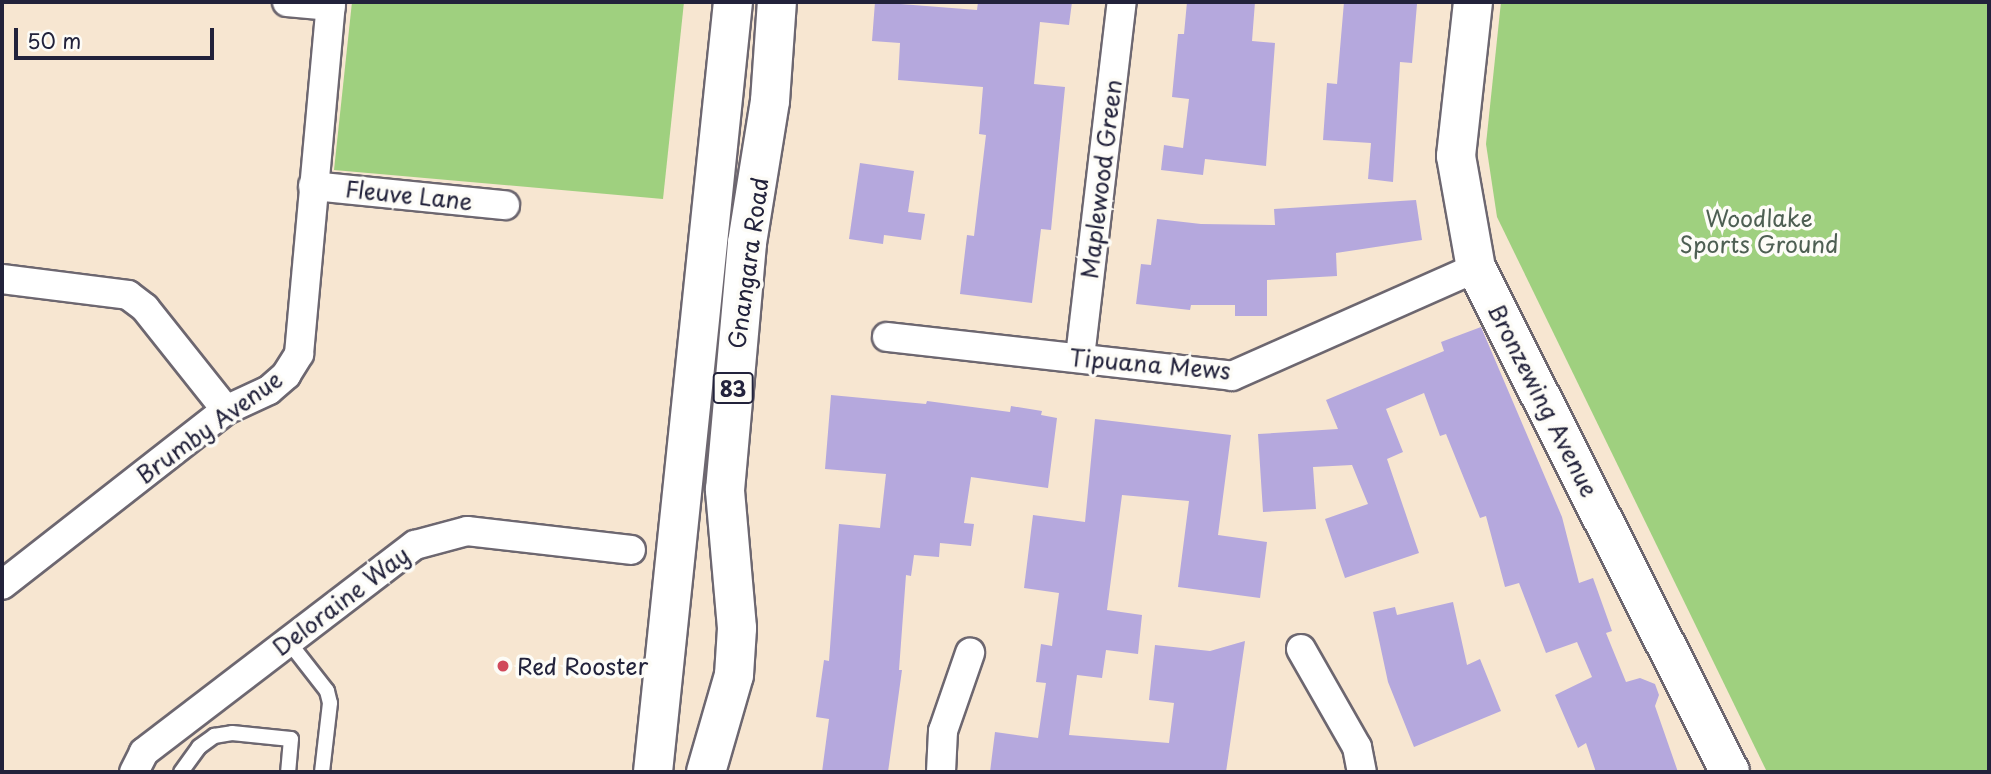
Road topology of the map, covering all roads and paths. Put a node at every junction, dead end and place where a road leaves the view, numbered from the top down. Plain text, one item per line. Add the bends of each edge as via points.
1 (287, 2) edge
2 (733, 2) edge
3 (777, 2) edge
4 (1122, 2) edge
5 (1473, 2) edge
6 (331, 4) edge
7 (313, 186) junction
8 (505, 205) dead end
9 (1476, 268) junction
10 (2, 278) edge
11 (887, 337) dead end
12 (1080, 357) junction
13 (226, 410) junction
14 (631, 550) dead end
15 (2, 585) edge
16 (288, 641) junction
17 (1301, 649) dead end
18 (970, 653) dead end
19 (134, 772) edge
20 (181, 772) edge
21 (288, 772) edge
22 (322, 772) edge
23 (653, 772) edge
24 (706, 772) edge
25 (941, 772) edge
26 (1362, 772) edge
27 (1730, 772) edge

1 - 6 street
2 - 23 main road, Gnangara Road / 83
3 - 24 main road, Gnangara Road / 83 via 770,101 747,243 726,476 737,628 734,676
4 - 12 street, Maplewood Green
5 - 9 main road, Bronzewing Avenue via 1456,156
6 - 7 street, Brumby Avenue
7 - 8 street, Fleuve Lane
7 - 13 street, Brumby Avenue via 299,354 269,390
9 - 12 street, Tipuana Mews via 1232,376
9 - 27 main road, Bronzewing Avenue
10 - 13 street via 128,295 145,308
11 - 12 street, Tipuana Mews
13 - 15 street, Brumby Avenue
14 - 16 street, Deloraine Way via 467,531 428,541 415,545
16 - 19 street, Deloraine Way via 144,752
16 - 22 lane via 327,691 330,703
17 - 26 street via 1357,747
18 - 25 street via 943,731
20 - 21 lane via 199,747 215,736 232,733 291,739

